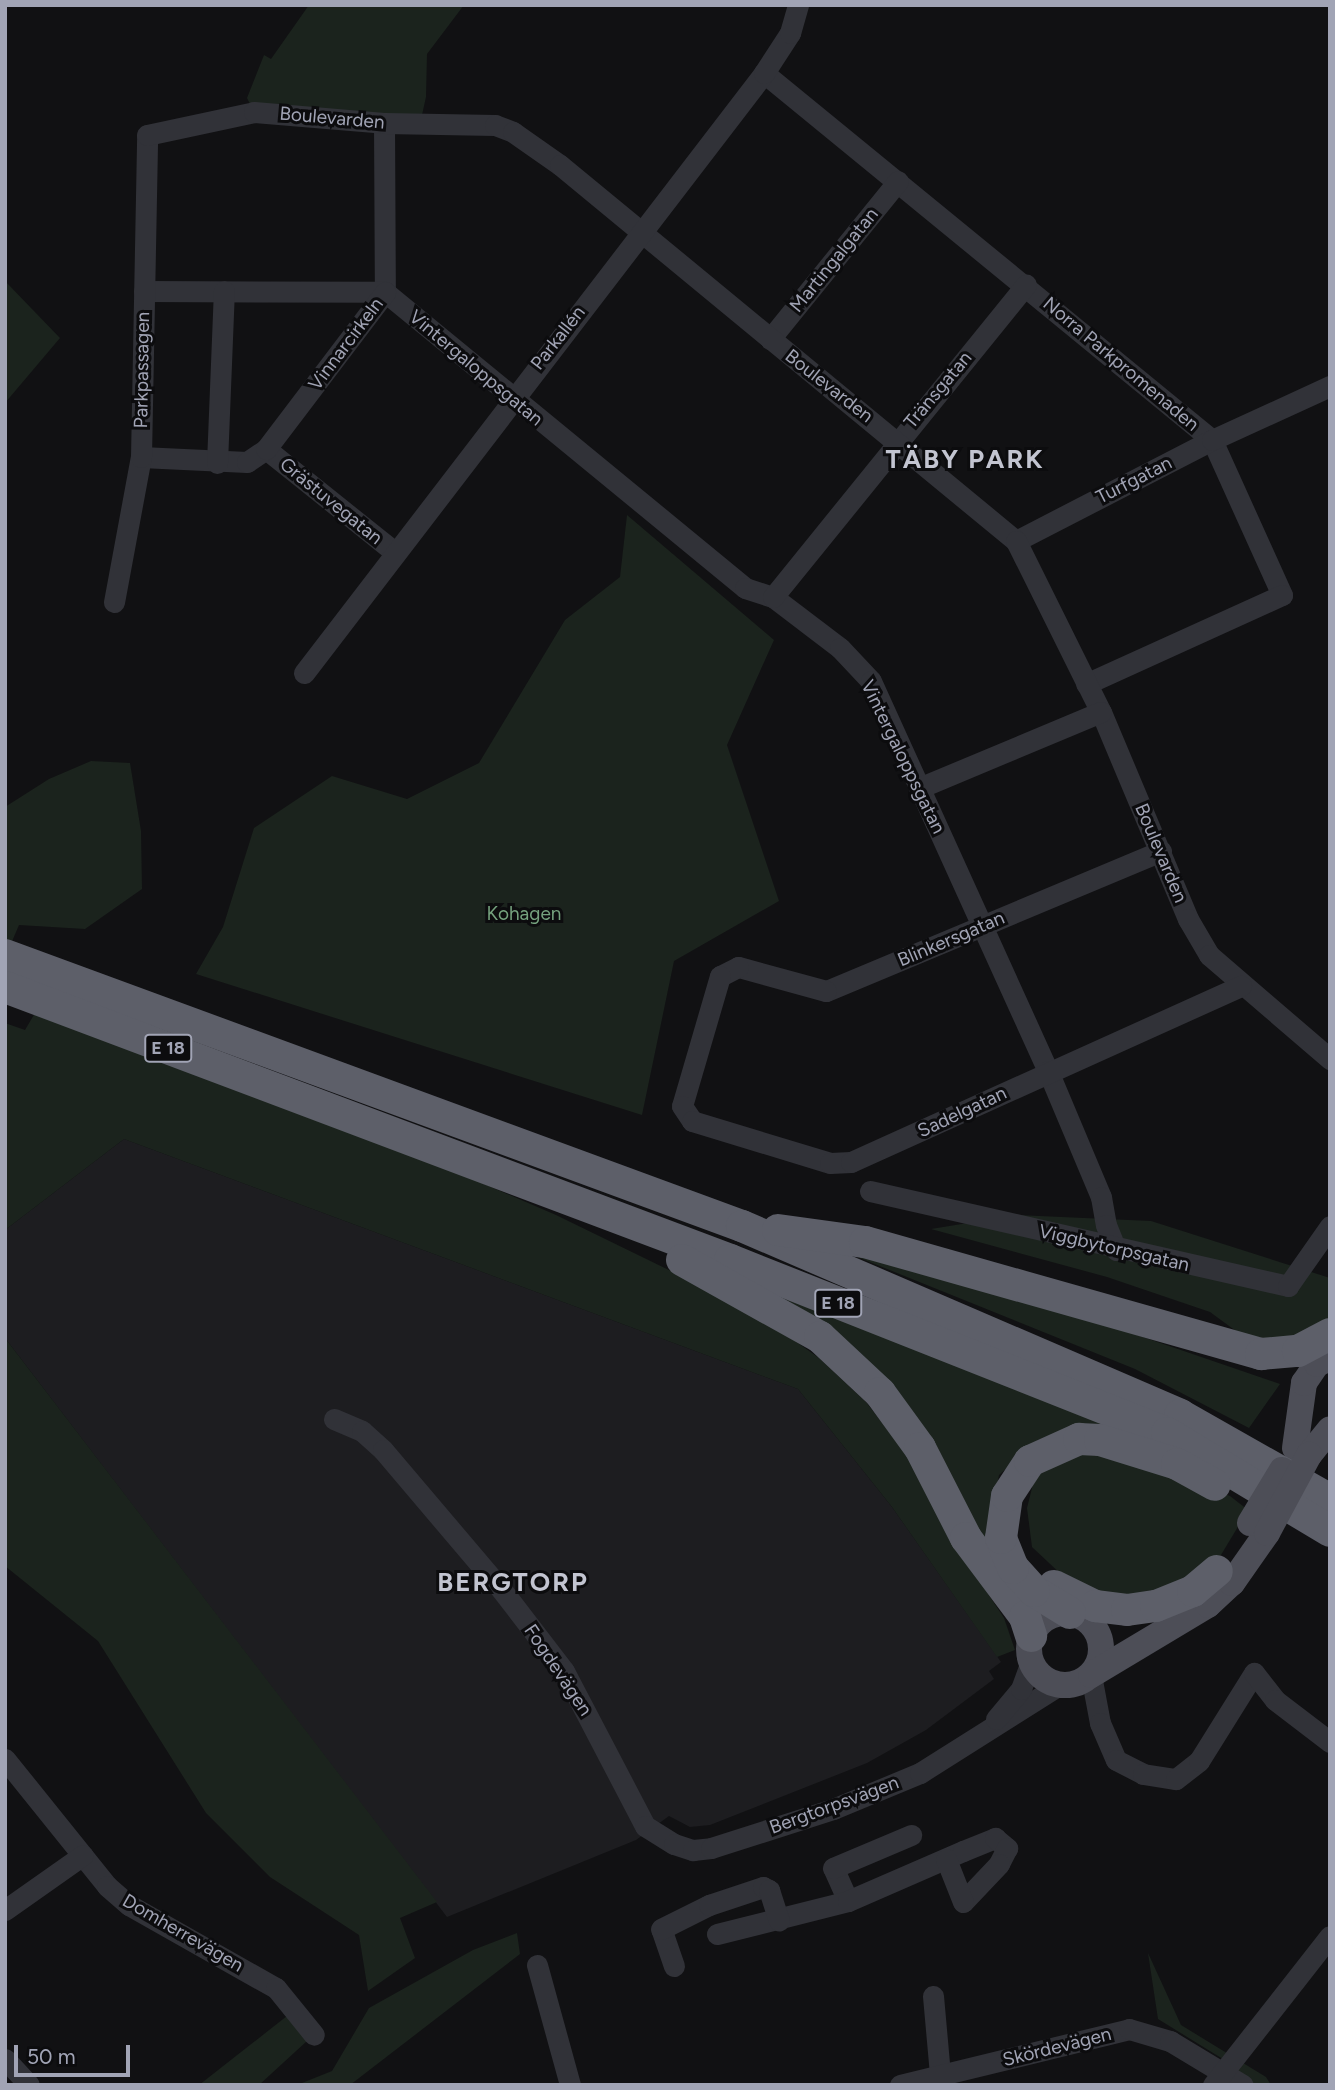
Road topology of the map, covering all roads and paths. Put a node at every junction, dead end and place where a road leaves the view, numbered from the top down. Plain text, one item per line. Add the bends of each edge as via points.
1 (798, 5) edge
2 (764, 73) junction
3 (384, 123) junction
4 (147, 135) joint
5 (898, 181) junction
6 (640, 232) junction
7 (1026, 285) junction
8 (144, 291) junction
9 (224, 291) junction
10 (385, 292) junction
11 (770, 339) junction
12 (1330, 386) edge
13 (512, 399) junction
14 (896, 440) junction
15 (1212, 440) junction
16 (266, 449) junction
17 (141, 457) junction
18 (217, 463) junction
19 (1016, 541) junction
20 (396, 552) junction
21 (773, 597) junction
22 (114, 602) dead end
23 (304, 673) dead end
24 (1086, 684) junction
25 (1101, 712) junction
26 (919, 788) junction
27 (1160, 851) junction
28 (982, 926) junction
29 (5, 955) edge
30 (1241, 986) junction
31 (5, 987) edge
32 (1330, 1059) edge
33 (1048, 1071) junction
34 (682, 1106) joint
35 (331, 1109) junction
36 (870, 1191) dead end
37 (742, 1226) junction
38 (1330, 1226) edge
39 (1116, 1250) junction
40 (1327, 1355) edge
41 (334, 1419) dead end
42 (1330, 1429) edge
43 (1302, 1451) junction
44 (1021, 1473) junction
45 (1330, 1500) edge
46 (1258, 1528) junction
47 (1330, 1531) edge
48 (1330, 1548) edge
49 (1217, 1571) junction
50 (1080, 1618) junction
51 (1031, 1649) junction
52 (1091, 1675) junction
53 (1059, 1685) junction
54 (986, 1732) junction
55 (1330, 1742) edge
56 (5, 1759) edge
57 (911, 1835) dead end
58 (674, 1844) joint
59 (83, 1855) junction
60 (946, 1858) dead end
61 (848, 1901) junction
62 (5, 1910) edge
63 (779, 1920) junction
64 (717, 1934) dead end
65 (1330, 1936) edge
66 (537, 1965) dead end
67 (674, 1966) dead end
68 (933, 1996) dead end
69 (314, 2035) dead end
70 (5, 2059) edge
71 (940, 2076) junction
72 (1218, 2078) edge
73 (30, 2085) edge
74 (570, 2085) edge
75 (900, 2085) edge
76 (1243, 2085) edge

1 - 2 street, Parkallén via 790,33
2 - 5 street, Norra Parkpromenaden
2 - 6 street, Parkallén
3 - 4 street, Boulevarden via 254,112
3 - 6 street, Boulevarden via 495,125 513,132
3 - 10 street
4 - 8 street, Parkpassagen
5 - 7 street, Norra Parkpromenaden
5 - 11 street, Martingalgatan
6 - 11 street, Boulevarden
6 - 13 street, Parkallén
7 - 14 street, Tränsgatan
7 - 15 street, Norra Parkpromenaden
8 - 9 street, Vinnarcirkeln
8 - 17 street, Parkpassagen
9 - 10 street, Vinnarcirkeln
9 - 18 street
10 - 13 street, Vintergaloppsgatan
10 - 16 street, Vinnarcirkeln
11 - 14 street, Boulevarden
12 - 15 street, Turfgatan
13 - 20 street, Parkallén
13 - 21 street, Vintergaloppsgatan via 745,588
14 - 19 street, Boulevarden
14 - 21 street, Tränsgatan
15 - 19 street, Turfgatan
15 - 24 street, Norra Parkpromenaden via 1282,595
16 - 18 street, Vinnarcirkeln via 247,462
16 - 20 street, Grästuvegatan
17 - 18 street, Vinnarcirkeln
17 - 22 street, Parkpassagen
19 - 24 street, Boulevarden
20 - 23 street, Parkallén
21 - 26 street, Vintergaloppsgatan via 840,648 871,681
24 - 25 street, Boulevarden
25 - 26 street
25 - 27 street, Boulevarden
26 - 28 street, Vintergaloppsgatan
27 - 28 street, Blinkersgatan
27 - 30 street, Boulevarden via 1209,955
28 - 33 street, Vintergaloppsgatan
28 - 34 street, Blinkersgatan via 826,991 738,967 720,976
29 - 37 highway, E 18
30 - 32 street, Boulevarden
30 - 33 street, Sadelgatan
31 - 35 highway, E 18
33 - 34 street, Sadelgatan via 851,1162 830,1163 692,1121
33 - 39 street, Vintergaloppsgatan via 1101,1197 1105,1225
35 - 47 highway, E 18 via 1167,1433
35 - 51 highway via 645,1241 820,1337 880,1394 920,1448 966,1538 1025,1617
36 - 39 street, Viggbytorpsgatan
37 - 40 highway via 865,1242 1128,1316 1262,1364
37 - 45 highway, E 18 via 1180,1415
38 - 39 street, Viggbytorpsgatan via 1288,1286
40 - 43 main road via 1304,1383
41 - 58 street, Fogdevägen via 362,1432 383,1450 494,1580 564,1671 645,1826
42 - 43 main road
43 - 46 main road, bridge
44 - 48 highway via 1030,1461 1053,1447 1079,1439 1121,1443 1177,1464
44 - 49 highway via 1010,1502 1010,1523 1019,1548 1042,1578 1070,1597 1127,1610 1156,1606 1193,1591
44 - 50 highway via 1007,1496 1001,1538 1013,1569 1034,1591
46 - 49 main road
46 - 52 main road via 1232,1583 1208,1605
49 - 50 main road via 1186,1601 1133,1629 1109,1633
50 - 51 main road via 1047,1618
50 - 52 main road via 1098,1634 1101,1651
51 - 53 main road via 1047,1681
51 - 54 street, Bergtorpsvägen via 1021,1689
52 - 53 main road via 1072,1685
52 - 55 street via 1100,1723 1116,1760 1143,1774 1176,1779 1199,1761 1254,1672 1275,1700
53 - 54 street, Bergtorpsvägen
54 - 58 street, Bergtorpsvägen via 920,1773 833,1809 711,1848 693,1850
56 - 59 street, Domherrevägen
57 - 61 street via 833,1868
59 - 62 street
59 - 69 street, Domherrevägen via 129,1905 276,1988
60 - 61 street
61 - 63 street
63 - 64 street
63 - 67 street via 769,1889 763,1887 709,1905 661,1928
65 - 72 street
66 - 74 street
68 - 71 street
70 - 73 street
71 - 72 street, Skördevägen via 1129,2029 1170,2041
71 - 75 street, Skördevägen
72 - 76 street, Skördevägen

